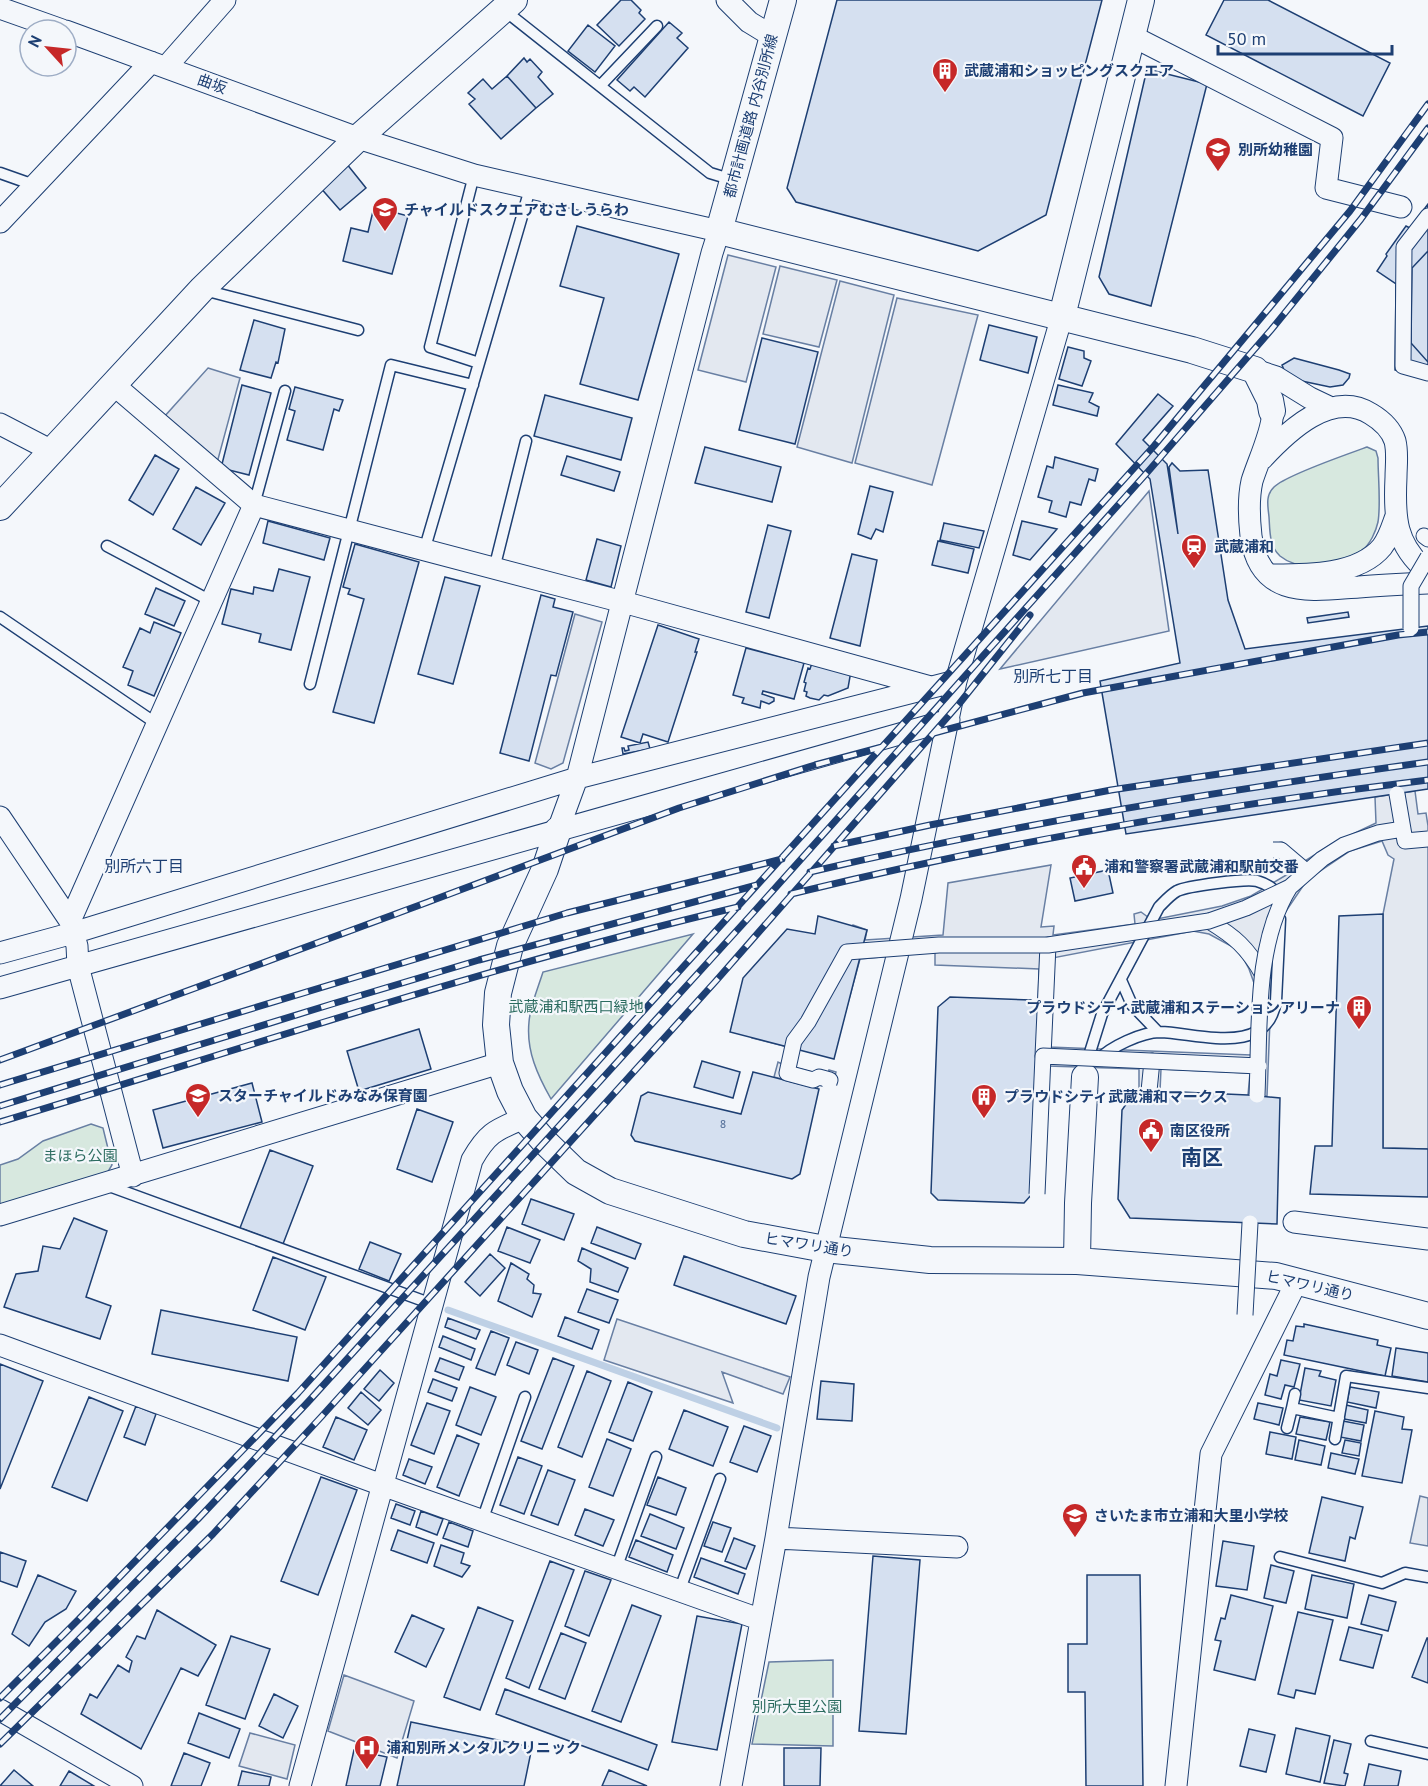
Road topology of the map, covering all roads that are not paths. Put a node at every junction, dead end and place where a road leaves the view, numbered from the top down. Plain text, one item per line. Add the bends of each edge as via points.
1 (225, 0) edge
2 (727, 0) edge
3 (783, 0) edge
4 (1141, 0) edge
5 (509, 5) edge
6 (14, 10) edge
7 (33, 18) edge
8 (657, 26) dead end
9 (78, 36) edge
10 (772, 36) junction
11 (1132, 36) junction
12 (159, 65) junction
13 (600, 86) junction
14 (358, 138) junction
15 (0, 173) edge
16 (474, 175) junction
17 (734, 180) junction
18 (34, 185) junction
19 (530, 189) junction
20 (1401, 207) dead end
21 (1428, 216) edge
22 (0, 222) edge
23 (720, 231) junction
24 (202, 290) junction
25 (1062, 316) junction
26 (358, 330) dead end
27 (479, 363) junction
28 (1255, 370) junction
29 (1428, 374) edge
30 (114, 385) junction
31 (472, 385) junction
32 (285, 391) dead end
33 (1331, 408) junction
34 (1272, 411) joint
35 (0, 424) edge
36 (526, 441) dead end
37 (52, 451) junction
38 (1257, 464) junction
39 (254, 505) junction
40 (0, 507) edge
41 (1396, 516) junction
42 (348, 530) junction
43 (107, 546) dead end
44 (424, 551) junction
45 (1428, 557) edge
46 (494, 569) junction
47 (1428, 572) edge
48 (1268, 574) junction
49 (1428, 583) edge
50 (211, 601) junction
51 (623, 602) junction
52 (0, 617) edge
53 (1411, 628) dead end
54 (956, 681) junction
55 (310, 684) dead end
56 (932, 688) junction
57 (949, 720) junction
58 (157, 724) junction
59 (577, 778) junction
60 (1396, 794) dead end
61 (0, 817) edge
62 (1403, 829) junction
63 (558, 830) junction
64 (1428, 832) edge
65 (1428, 839) edge
66 (1273, 850) dead end
67 (1299, 877) junction
68 (1280, 911) junction
69 (1209, 921) junction
70 (72, 927) junction
71 (1048, 945) junction
72 (0, 953) edge
73 (78, 966) junction
74 (1263, 975) junction
75 (1121, 980) junction
76 (0, 988) edge
77 (1158, 1032) junction
78 (1042, 1056) junction
79 (1152, 1061) junction
80 (500, 1063) junction
81 (1258, 1066) junction
82 (1085, 1077) junction
83 (829, 1083) dead end
84 (1149, 1091) dead end
85 (1257, 1095) dead end
86 (524, 1118) junction
87 (133, 1176) junction
88 (105, 1184) junction
89 (1037, 1194) dead end
90 (0, 1215) edge
91 (1294, 1222) dead end
92 (1250, 1223) dead end
93 (1428, 1239) edge
94 (825, 1250) junction
95 (1077, 1261) junction
96 (1297, 1281) junction
97 (432, 1304) junction
98 (1245, 1315) dead end
99 (1428, 1316) edge
100 (0, 1345) edge
101 (1428, 1388) edge
102 (1295, 1394) dead end
103 (525, 1397) dead end
104 (1292, 1408) junction
105 (1339, 1418) junction
106 (1287, 1428) dead end
107 (1335, 1439) dead end
108 (656, 1457) dead end
109 (720, 1479) dead end
110 (382, 1485) junction
111 (482, 1521) junction
112 (776, 1538) junction
113 (957, 1547) dead end
114 (1280, 1557) dead end
115 (616, 1569) junction
116 (1428, 1577) edge
117 (679, 1592) junction
118 (759, 1619) junction
119 (0, 1710) edge
120 (1371, 1741) dead end
121 (1428, 1754) edge
122 (132, 1786) edge
123 (300, 1786) edge
124 (731, 1786) edge
125 (1176, 1786) edge

1 - 12 street
2 - 10 street via 748,22
3 - 10 street, 都市計画道路 内谷別所線
4 - 11 street
5 - 13 lane
5 - 14 street
6 - 7 street, 曲坂
8 - 13 lane
9 - 12 street, 曲坂
10 - 17 street, 都市計画道路 内谷別所線
11 - 20 street via 1332,138 1326,188
11 - 25 street
12 - 14 street, 曲坂
12 - 18 street
13 - 17 lane via 710,172
14 - 16 street, 曲坂
14 - 24 street
15 - 18 lane
16 - 19 street, 曲坂
16 - 27 lane via 430,347
17 - 23 street, 都市計画道路 内谷別所線
18 - 22 street
19 - 23 street, 曲坂
19 - 27 lane
21 - 29 street via 1410,233 1404,247 1403,366
23 - 25 street
23 - 51 street
24 - 26 lane
24 - 30 street
25 - 28 street
25 - 54 street
27 - 31 lane
28 - 33 street via 1276,377
28 - 34 street
30 - 37 street
30 - 39 street
31 - 42 lane via 392,364
31 - 44 lane
32 - 39 lane
33 - 38 street via 1297,425
33 - 41 street via 1365,411 1390,430 1397,455
34 - 38 street
35 - 37 street
36 - 46 lane
37 - 40 street
38 - 48 street via 1250,495 1250,526 1253,549
39 - 42 street
39 - 50 street
41 - 47 street via 1403,544
41 - 48 street via 1382,547 1363,562 1334,572
42 - 44 street
42 - 55 lane
43 - 50 lane
44 - 46 street
45 - 53 street, bridge via 1411,586
46 - 51 street
48 - 49 street via 1284,585 1311,591
50 - 58 street
51 - 56 street
51 - 59 street
52 - 58 lane
54 - 56 street
54 - 57 street
56 - 59 street
57 - 63 street
57 - 94 street via 909,907
58 - 70 street
59 - 63 street
59 - 70 street
60 - 62 street, bridge
61 - 70 street
62 - 65 street, bridge via 1405,841
62 - 67 street, bridge via 1344,845
63 - 73 street
63 - 80 street, ヒマワリ通り via 510,946 498,993
64 - 67 street via 1345,843 1322,856
66 - 67 street, bridge via 1281,850
67 - 68 lane via 1292,880 1284,893
67 - 69 street, bridge via 1246,908
67 - 74 street, bridge via 1272,923
68 - 75 lane via 1274,889 1254,880 1177,891 1159,907
68 - 77 lane via 1276,1001 1264,1026 1226,1040
69 - 71 street, bridge
69 - 74 street via 1246,948
70 - 72 street
70 - 73 street
71 - 78 street
71 - 83 street, bridge via 939,945 847,952 794,1041 787,1073 813,1080 819,1077 830,1080
73 - 76 street
73 - 87 street
74 - 81 street, bridge
75 - 77 lane via 1132,1005
75 - 82 lane via 1102,1014 1087,1056
77 - 82 lane via 1106,1052
78 - 79 street, bridge
78 - 89 street, bridge
79 - 81 street, bridge
79 - 84 street
80 - 86 street, ヒマワリ通り
80 - 87 street
81 - 85 street, bridge
82 - 95 street
86 - 94 street, ヒマワリ通り via 576,1172 610,1191 744,1234
86 - 97 street via 495,1131 483,1141 472,1160
87 - 88 street
88 - 90 street
88 - 97 lane
91 - 93 street
92 - 98 street, bridge
94 - 95 street, ヒマワリ通り via 930,1260
94 - 112 street
95 - 96 street, ヒマワリ通り via 1276,1276
96 - 99 street, ヒマワリ通り
96 - 125 street via 1211,1454
97 - 110 street
100 - 110 street
101 - 105 lane via 1346,1376
102 - 104 lane
103 - 111 lane
104 - 105 lane
104 - 106 lane
105 - 107 lane
108 - 115 lane
109 - 117 lane
110 - 111 street
110 - 123 street
111 - 115 street
112 - 113 street
112 - 118 street
114 - 116 lane via 1382,1583 1405,1574
115 - 117 street
117 - 118 street
118 - 124 street
119 - 122 street
120 - 121 lane

